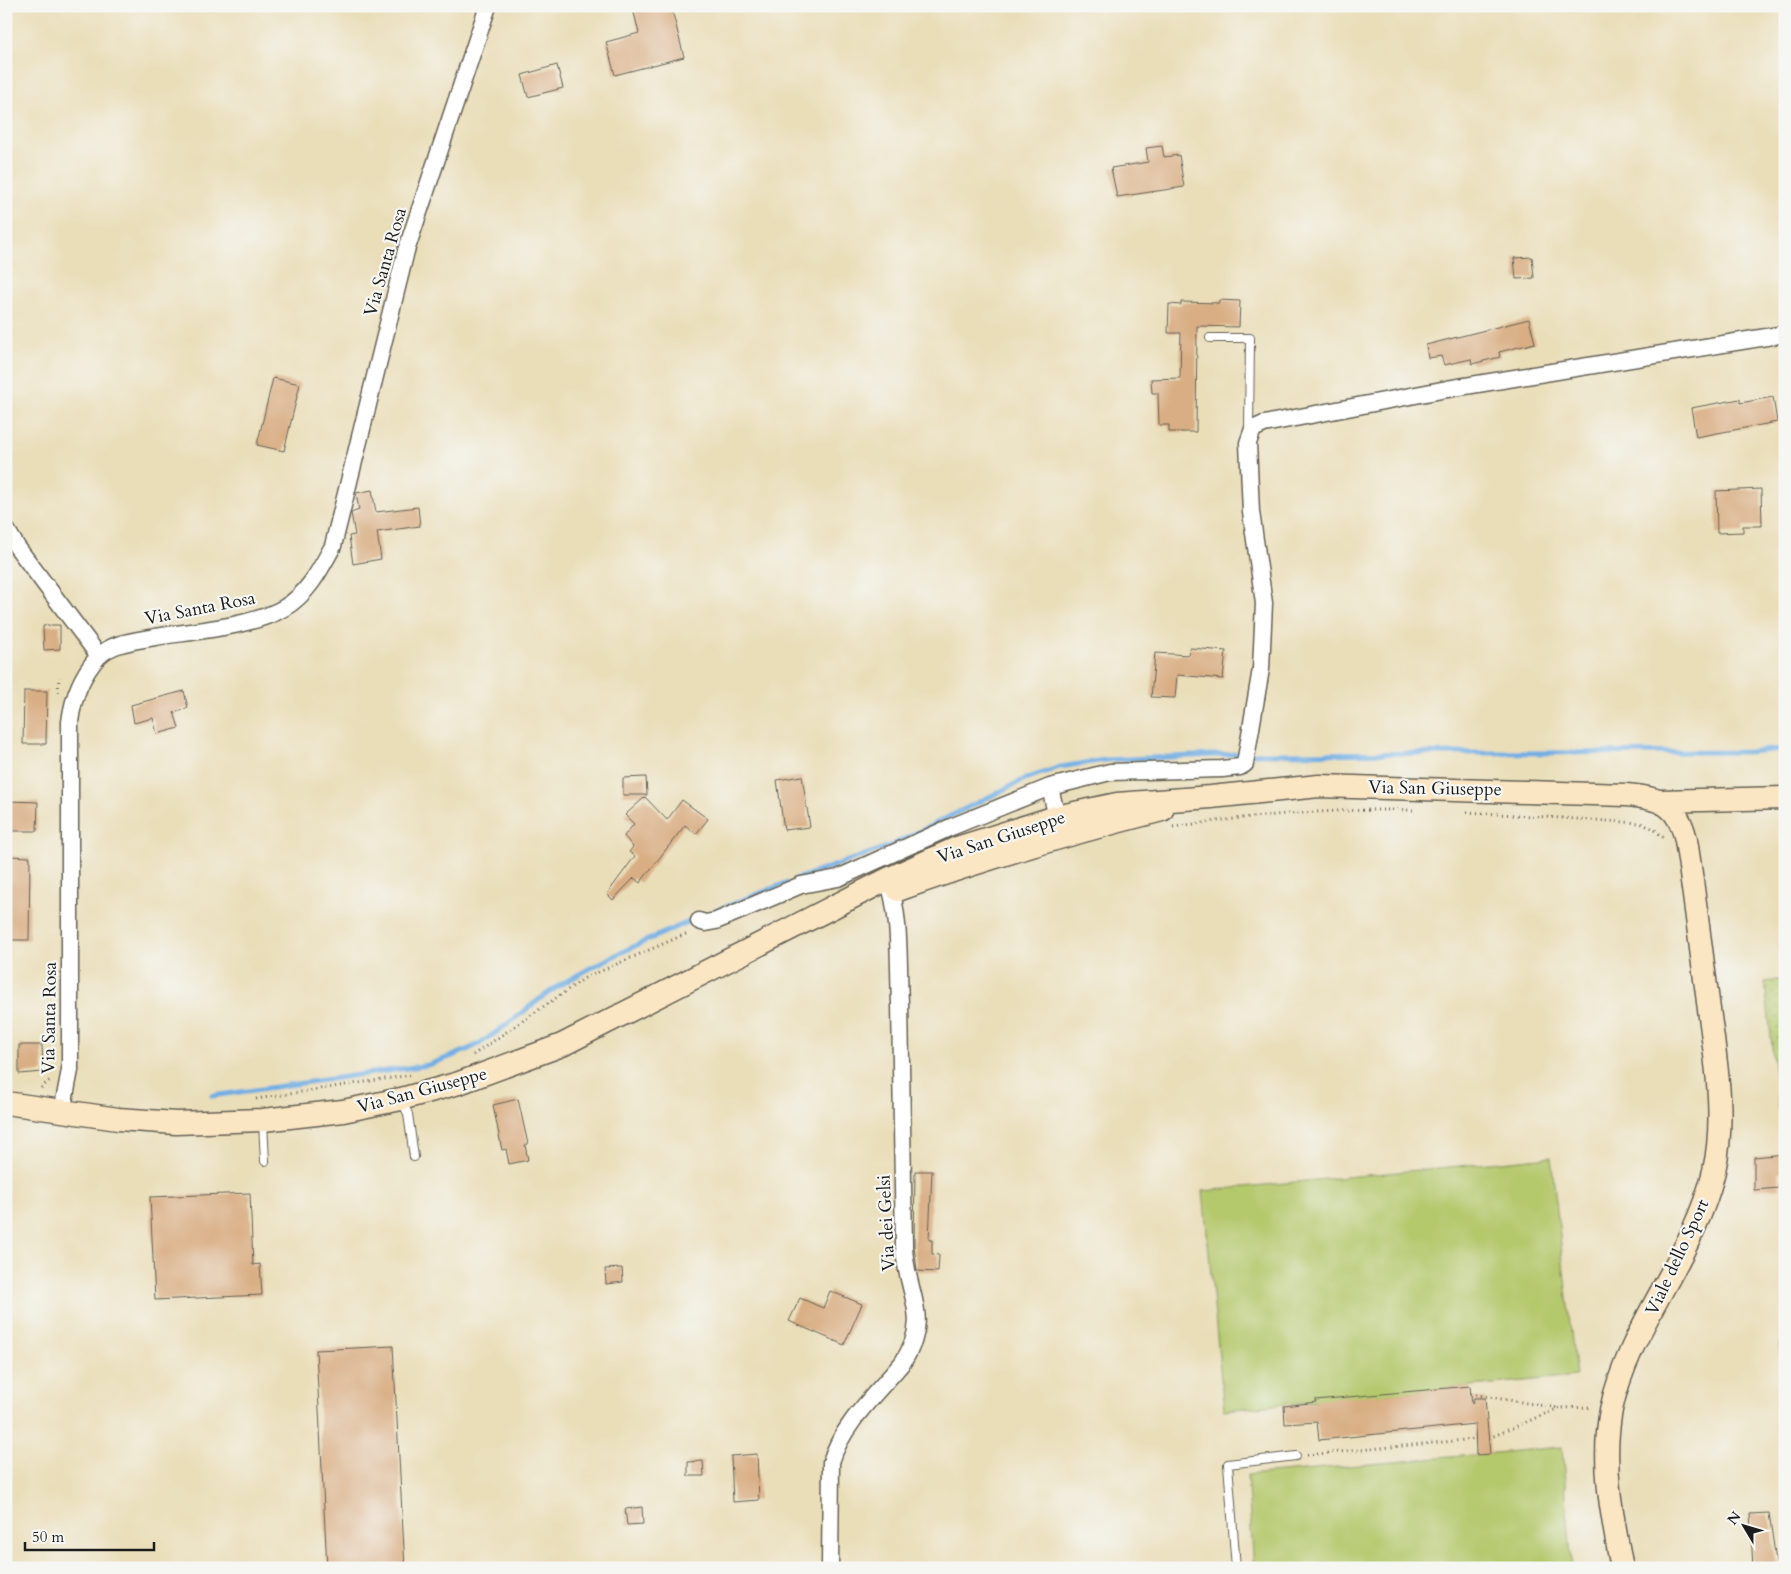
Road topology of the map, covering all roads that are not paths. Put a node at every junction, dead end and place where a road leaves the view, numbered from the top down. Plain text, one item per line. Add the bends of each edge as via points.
1 (488, 6) edge
2 (1785, 334) edge
3 (1210, 338) dead end
4 (1249, 435) junction
5 (6, 529) edge
6 (99, 656) junction
7 (1050, 787) junction
8 (1785, 798) edge
9 (1659, 801) junction
10 (1059, 827) junction
11 (890, 885) junction
12 (696, 926) road end
13 (401, 1099) junction
14 (6, 1103) edge
15 (62, 1112) junction
16 (263, 1120) junction
17 (414, 1157) dead end
18 (265, 1161) dead end
19 (1296, 1456) road end
20 (830, 1568) edge
21 (1236, 1568) edge
22 (1622, 1568) edge

1 - 6 street, Via Santa Rosa via 406,251 332,546 320,570 306,591 285,608 259,618 121,643
2 - 4 street via 1437,391 1264,424
3 - 4 lane via 1250,338
4 - 7 street via 1251,512 1264,603 1261,669 1247,754 1240,768 1110,772
5 - 6 street
6 - 15 street, Via Santa Rosa via 74,696 70,722 70,1070
7 - 10 street
7 - 12 street via 838,878 801,885 716,921
8 - 9 street, Via San Giuseppe
9 - 10 street, Via San Giuseppe via 1626,795 1319,786 1117,804
9 - 22 street, Viale dello Sport via 1678,816 1687,848 1715,1060 1718,1125 1714,1170 1699,1217 1628,1360 1612,1410 1607,1476
10 - 11 street, Via San Giuseppe via 957,848
11 - 13 street, Via San Giuseppe via 805,923 562,1045 468,1080
11 - 20 street, Via dei Gelsi via 898,943 904,1248 906,1270 918,1312 910,1352 836,1447 831,1462
13 - 16 street, Via San Giuseppe via 343,1111
13 - 17 lane via 408,1114
14 - 15 street, Via San Giuseppe
15 - 16 street, Via San Giuseppe via 176,1123
16 - 18 lane
19 - 21 lane via 1228,1464

